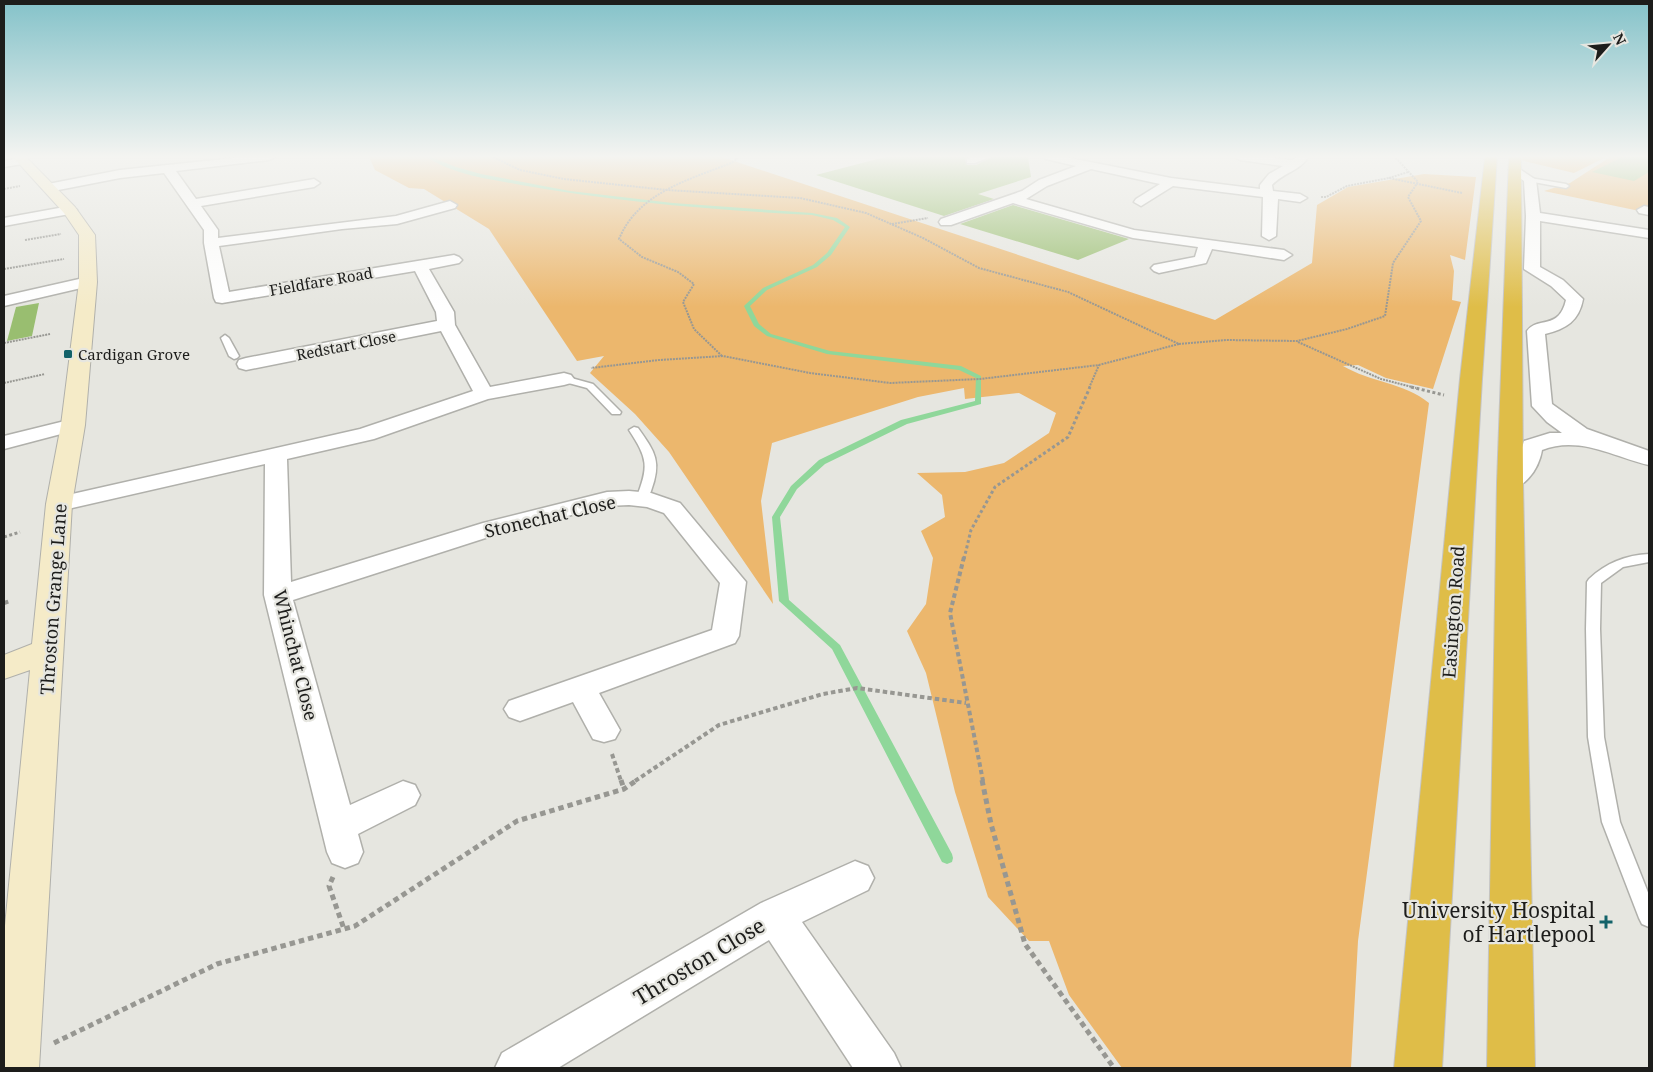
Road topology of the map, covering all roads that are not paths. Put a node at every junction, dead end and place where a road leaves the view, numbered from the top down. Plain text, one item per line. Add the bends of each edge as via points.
1 (67, 207) edge
2 (194, 207) edge
3 (446, 207) edge
4 (989, 207) edge
5 (1040, 207) edge
6 (1271, 207) edge
7 (1505, 207) edge
8 (1513, 207) edge
9 (1529, 207) edge
10 (70, 210) junction
11 (1533, 216) junction
12 (4, 222) edge
13 (946, 222) road end
14 (1649, 234) edge
15 (1269, 236) dead end
16 (212, 244) junction
17 (1206, 245) junction
18 (1284, 255) dead end
19 (86, 256) junction
20 (454, 260) dead end
21 (420, 266) junction
22 (1159, 268) dead end
23 (4, 301) edge
24 (446, 325) junction
25 (225, 338) dead end
26 (240, 360) junction
27 (230, 375) dead end
28 (564, 379) joint
29 (484, 394) junction
30 (616, 412) dead end
31 (73, 425) junction
32 (634, 430) dead end
33 (1588, 439) junction
34 (4, 443) edge
35 (276, 455) junction
36 (1649, 458) edge
37 (1510, 483) junction
38 (642, 500) junction
39 (60, 504) junction
40 (1649, 558) edge
41 (278, 595) junction
42 (49, 650) junction
43 (4, 667) edge
44 (581, 688) junction
45 (520, 709) dead end
46 (604, 730) road end
47 (402, 795) dead end
48 (855, 878) dead end
49 (775, 916) junction
50 (1649, 918) edge
51 (15, 1065) edge
52 (517, 1068) edge
53 (879, 1068) edge
54 (1418, 1068) edge
55 (1511, 1068) edge

1 - 10 street
2 - 16 street, Fieldfare Road via 211,230
3 - 16 street via 397,220
4 - 13 street
5 - 17 street via 1133,234
6 - 15 street
7 - 54 highway, Easington Road via 1471,380
8 - 37 highway
9 - 11 street
10 - 12 street
10 - 19 street
11 - 14 street
11 - 33 street via 1532,269 1557,283 1575,299 1574,310 1560,324 1536,331 1542,406 1559,423
16 - 21 street, Fieldfare Road via 222,304 371,272
17 - 18 street
17 - 22 street via 1201,260
19 - 23 street
19 - 31 street, Throston Grange Lane
20 - 21 street, Fieldfare Road
21 - 24 street via 445,312
24 - 26 street, Redstart Close
24 - 29 street
25 - 26 lane
26 - 27 street
28 - 29 street
28 - 30 lane via 590,386
29 - 35 street via 366,434
31 - 34 street
31 - 39 street, Throston Grange Lane
32 - 38 lane via 652,456 654,469
33 - 36 street
33 - 37 street via 1550,440 1532,446 1529,463
35 - 39 street
35 - 41 street, Whinchat Close
37 - 55 highway
38 - 41 street, Stonechat Close via 607,499 492,528
38 - 44 street, Stonechat Close via 672,508 733,582 725,636
39 - 42 street, Throston Grange Lane
40 - 50 lane via 1635,558 1607,568 1594,582 1593,629 1596,737 1612,822
41 - 47 street, Whinchat Close via 342,840
42 - 43 street
42 - 51 street, Throston Grange Lane
44 - 45 street, Stonechat Close
44 - 46 street
48 - 49 street
49 - 52 street, Throston Close
49 - 53 street, Throston Close

